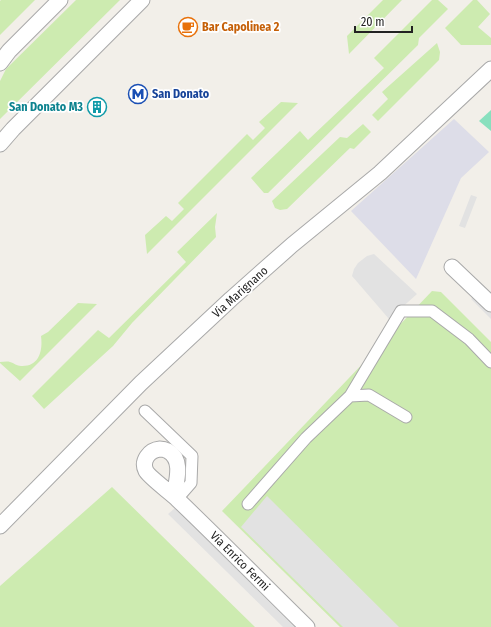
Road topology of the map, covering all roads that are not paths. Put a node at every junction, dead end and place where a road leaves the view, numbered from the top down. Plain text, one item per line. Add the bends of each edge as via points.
1 (60, 0) edge
2 (142, 0) edge
3 (0, 62) edge
4 (491, 69) edge
5 (14, 129) junction
6 (0, 138) edge
7 (0, 144) edge
8 (452, 267) dead end
9 (491, 304) edge
10 (491, 362) edge
11 (350, 396) junction
12 (145, 411) dead end
13 (406, 417) dead end
14 (176, 497) joint
15 (248, 504) dead end
16 (0, 526) edge
17 (307, 627) edge

1 - 3 street
2 - 5 street
4 - 16 street, Via Marignano via 380,173 292,245 141,382
5 - 6 street
5 - 7 street
8 - 9 street
10 - 11 street via 469,339 432,311 401,311
11 - 13 street via 369,395
11 - 15 street via 306,438
12 - 14 street via 192,456 191,483
14 - 17 street, Via Enrico Fermi

